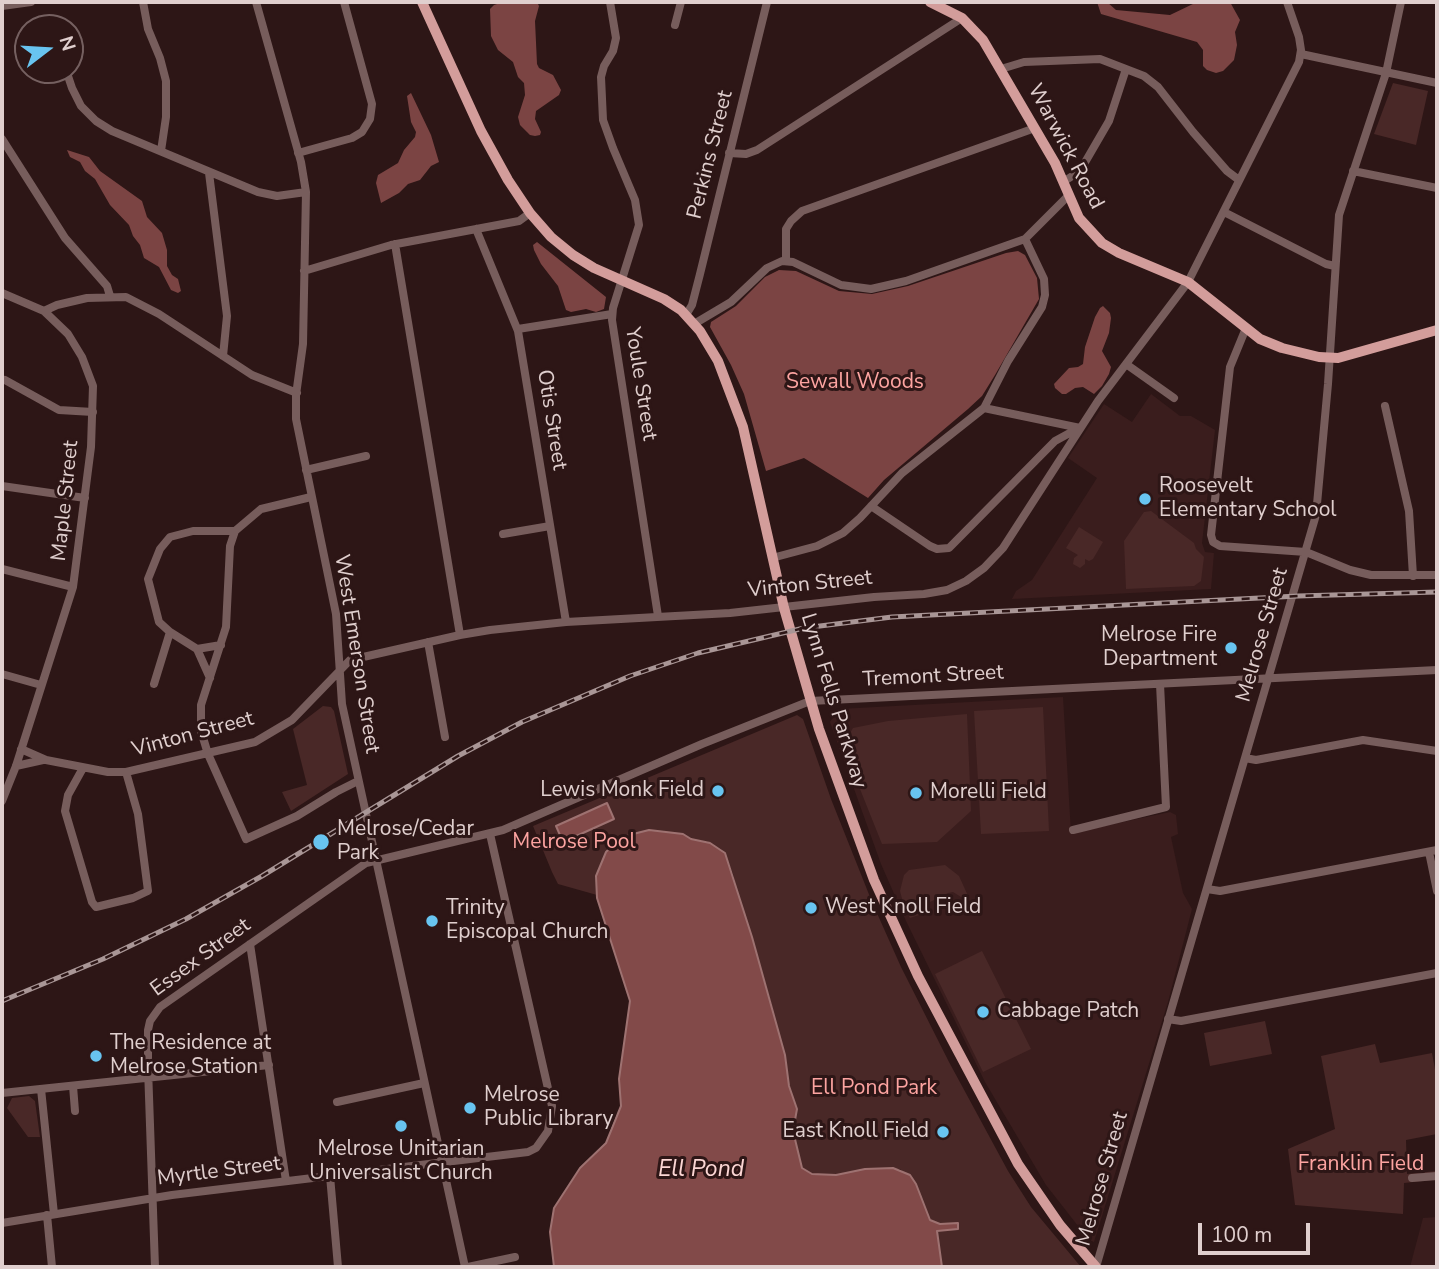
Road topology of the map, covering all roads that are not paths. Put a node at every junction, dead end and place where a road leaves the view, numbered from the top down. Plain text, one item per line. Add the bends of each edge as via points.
1 (31, 2) edge
2 (143, 2) edge
3 (256, 2) edge
4 (344, 2) edge
5 (422, 2) edge
6 (610, 2) edge
7 (681, 2) edge
8 (767, 2) edge
9 (930, 2) edge
10 (1287, 2) edge
11 (1401, 2) edge
12 (2, 6) edge
13 (962, 18) junction
14 (675, 24) dead end
15 (1301, 54) junction
16 (1001, 69) junction
17 (1126, 69) junction
18 (1386, 72) junction
19 (1437, 83) edge
20 (71, 84) edge
21 (1035, 128) junction
22 (2, 139) edge
23 (161, 151) junction
24 (298, 153) junction
25 (729, 153) junction
26 (1353, 171) junction
27 (209, 173) junction
28 (1239, 180) junction
29 (1063, 181) junction
30 (1437, 188) edge
31 (306, 192) junction
32 (1068, 196) junction
33 (1224, 212) junction
34 (530, 213) junction
35 (476, 229) junction
36 (1024, 239) junction
37 (395, 244) junction
38 (786, 261) junction
39 (1335, 266) junction
40 (304, 271) junction
41 (621, 280) junction
42 (1188, 282) junction
43 (2, 293) edge
44 (110, 296) junction
45 (44, 311) junction
46 (612, 314) junction
47 (690, 319) junction
48 (1245, 328) junction
49 (518, 329) junction
50 (1437, 330) edge
51 (223, 356) junction
52 (1330, 358) junction
53 (1126, 364) junction
54 (5, 380) dead end
55 (297, 393) junction
56 (1174, 398) dead end
57 (1385, 406) dead end
58 (984, 408) junction
59 (93, 412) junction
60 (1080, 428) junction
61 (366, 456) dead end
62 (306, 470) junction
63 (2, 486) edge
64 (311, 497) junction
65 (85, 498) junction
66 (871, 506) junction
67 (550, 526) junction
68 (234, 531) junction
69 (503, 534) dead end
70 (1306, 552) junction
71 (772, 558) junction
72 (2, 569) edge
73 (1437, 575) edge
74 (1413, 576) junction
75 (73, 587) junction
76 (784, 608) junction
77 (658, 616) junction
78 (566, 622) junction
79 (170, 632) junction
80 (460, 635) junction
81 (428, 642) junction
82 (221, 645) junction
83 (197, 649) junction
84 (1437, 670) edge
85 (339, 672) junction
86 (2, 674) edge
87 (210, 678) junction
88 (1269, 679) junction
89 (154, 684) dead end
90 (1160, 684) junction
91 (41, 685) junction
92 (810, 701) junction
93 (445, 737) dead end
94 (21, 749) junction
95 (1437, 751) edge
96 (208, 754) junction
97 (1245, 758) junction
98 (46, 760) junction
99 (16, 766) junction
100 (83, 768) junction
101 (126, 772) junction
102 (6, 780) edge
103 (354, 783) junction
104 (2, 801) edge
105 (1073, 830) dead end
106 (490, 834) junction
107 (1433, 851) edge
108 (376, 860) junction
109 (1208, 889) junction
110 (1437, 891) edge
111 (250, 944) junction
112 (1437, 973) edge
113 (1168, 1019) junction
114 (269, 1066) junction
115 (149, 1079) junction
116 (424, 1083) junction
117 (73, 1086) junction
118 (41, 1089) junction
119 (2, 1093) edge
120 (337, 1102) dead end
121 (75, 1111) dead end
122 (441, 1162) junction
123 (1437, 1175) edge
124 (330, 1176) junction
125 (1412, 1178) dead end
126 (286, 1181) junction
127 (152, 1198) junction
128 (51, 1215) junction
129 (2, 1223) edge
130 (515, 1257) dead end
131 (52, 1267) edge
132 (155, 1267) edge
133 (338, 1267) edge
134 (467, 1267) edge
135 (1096, 1267) edge

1 - 12 street
2 - 23 street via 166,81
3 - 24 street, West Emerson Street
4 - 24 street via 372,104 370,119 356,136
5 - 34 main road, Lynn Fells Parkway via 481,131
6 - 41 street, Youle Street via 616,38 600,77 603,115 639,219
7 - 14 street
8 - 25 street, Perkins Street
9 - 13 main road, Warwick Road
10 - 15 street
11 - 18 street, Melrose Street
13 - 16 main road, Warwick Road via 979,34
13 - 25 street via 757,150
15 - 18 street
15 - 28 street, Vinton Street
16 - 17 street via 1024,62 1097,59
16 - 21 main road, Warwick Road
17 - 28 street via 1153,82
17 - 29 street via 1109,121 1082,168
18 - 19 street
18 - 26 street, Melrose Street
20 - 23 street via 92,118
21 - 29 main road, Warwick Road
21 - 38 street via 802,211 786,229
22 - 44 street via 65,238 107,286
23 - 27 street
24 - 31 street, West Emerson Street
25 - 47 street, Perkins Street
26 - 30 street
26 - 39 street, Melrose Street via 1340,208
27 - 31 street via 264,194
27 - 51 street via 227,316
28 - 33 street, Vinton Street
29 - 32 main road, Warwick Road
31 - 40 street, West Emerson Street
32 - 36 street
32 - 42 main road, Warwick Road via 1081,222 1102,243
33 - 39 street
33 - 42 street, Vinton Street
34 - 35 street via 519,220
34 - 41 main road, Lynn Fells Parkway via 573,255
35 - 37 street
35 - 49 street, Otis Street
36 - 38 street via 871,289 841,285
36 - 58 street via 1044,279 1045,298
37 - 40 street
37 - 80 street
38 - 47 street via 767,268 731,302
39 - 52 street, Melrose Street
40 - 55 street, West Emerson Street
41 - 46 street, Youle Street
41 - 47 main road, Lynn Fells Parkway via 664,299
42 - 48 main road
42 - 53 street, Vinton Street
43 - 45 street, Maple Street
44 - 45 street via 66,302
44 - 51 street via 139,302
45 - 59 street, Maple Street via 82,357 93,383
46 - 49 street
46 - 77 street, Youle Street
47 - 71 main road, Lynn Fells Parkway via 718,361 738,410
48 - 52 main road via 1267,343
48 - 70 street via 1230,368 1211,539 1220,546
49 - 67 street, Otis Street
50 - 52 main road
51 - 55 street via 254,376
52 - 70 street, Melrose Street via 1318,503
53 - 56 street
53 - 60 street, Vinton Street
54 - 59 street via 59,410
55 - 62 street, West Emerson Street via 296,419
57 - 74 street via 1409,511
58 - 60 street
58 - 66 street via 902,472
59 - 65 street, Maple Street
60 - 66 street via 1055,441 949,548 932,548
60 - 76 street, Vinton Street via 1003,548 966,581 924,594
61 - 62 street
62 - 64 street, West Emerson Street
63 - 65 street
64 - 68 street via 261,509
64 - 85 street, West Emerson Street via 336,614
65 - 75 street, Maple Street
66 - 71 street via 827,542
67 - 69 street
67 - 78 street, Otis Street
68 - 79 street via 184,533 168,539 160,549 149,584 158,620
68 - 82 street
70 - 74 street via 1362,574
70 - 88 street, Melrose Street
71 - 76 main road, Lynn Fells Parkway
72 - 75 street
73 - 74 street
75 - 91 street, Maple Street
76 - 77 street, Vinton Street
76 - 92 main road, Lynn Fells Parkway
77 - 78 street, Vinton Street
78 - 80 street, Vinton Street
79 - 83 street
79 - 89 street
80 - 81 street, Vinton Street
81 - 85 street, Vinton Street via 356,658
81 - 93 street
82 - 83 street
82 - 87 street
83 - 87 street
84 - 88 street, Tremont Street
85 - 96 street, Vinton Street via 287,725 250,744
85 - 103 street, West Emerson Street
86 - 91 street
87 - 96 street via 200,716
88 - 90 street, Tremont Street
88 - 97 street, Melrose Street
90 - 92 street, Tremont Street
90 - 105 street via 1166,807
91 - 94 street, Maple Street
92 - 106 street, Tremont Street
92 - 135 main road, Lynn Fells Parkway via 860,844 929,996 1024,1174
94 - 98 street, Vinton Street
94 - 99 street, Maple Street
95 - 97 street via 1363,740 1257,760
96 - 101 street, Vinton Street
96 - 103 street via 246,839
97 - 109 street, Melrose Street
98 - 99 street, Vinton Street
98 - 100 street, Vinton Street
99 - 102 street, Maple Street
100 - 101 street, Vinton Street
100 - 101 street via 68,794 65,811 97,907 148,892 136,806
102 - 104 street, Maple Street
103 - 108 street, West Emerson Street
106 - 108 street, Tremont Street
106 - 122 street, Myrtle Street via 551,1101 551,1119 544,1139 531,1151
107 - 109 street via 1220,891
107 - 110 street
108 - 111 street, Essex Street via 360,866
108 - 116 street, West Emerson Street
109 - 113 street, Melrose Street
111 - 114 street
111 - 115 street, Essex Street via 153,1015 148,1030
112 - 113 street via 1181,1021
113 - 135 street, Melrose Street
114 - 115 street
114 - 126 street
115 - 117 street
115 - 127 street, Essex Street
116 - 120 street
116 - 122 street, West Emerson Street
117 - 118 street
117 - 121 street
118 - 119 street
118 - 128 street
122 - 124 street, Myrtle Street
122 - 134 street, West Emerson Street
123 - 125 street
124 - 126 street, Myrtle Street
124 - 133 street
126 - 127 street, Myrtle Street
127 - 128 street, Myrtle Street
127 - 132 street, Essex Street
128 - 129 street, Myrtle Street
128 - 131 street
130 - 134 street

